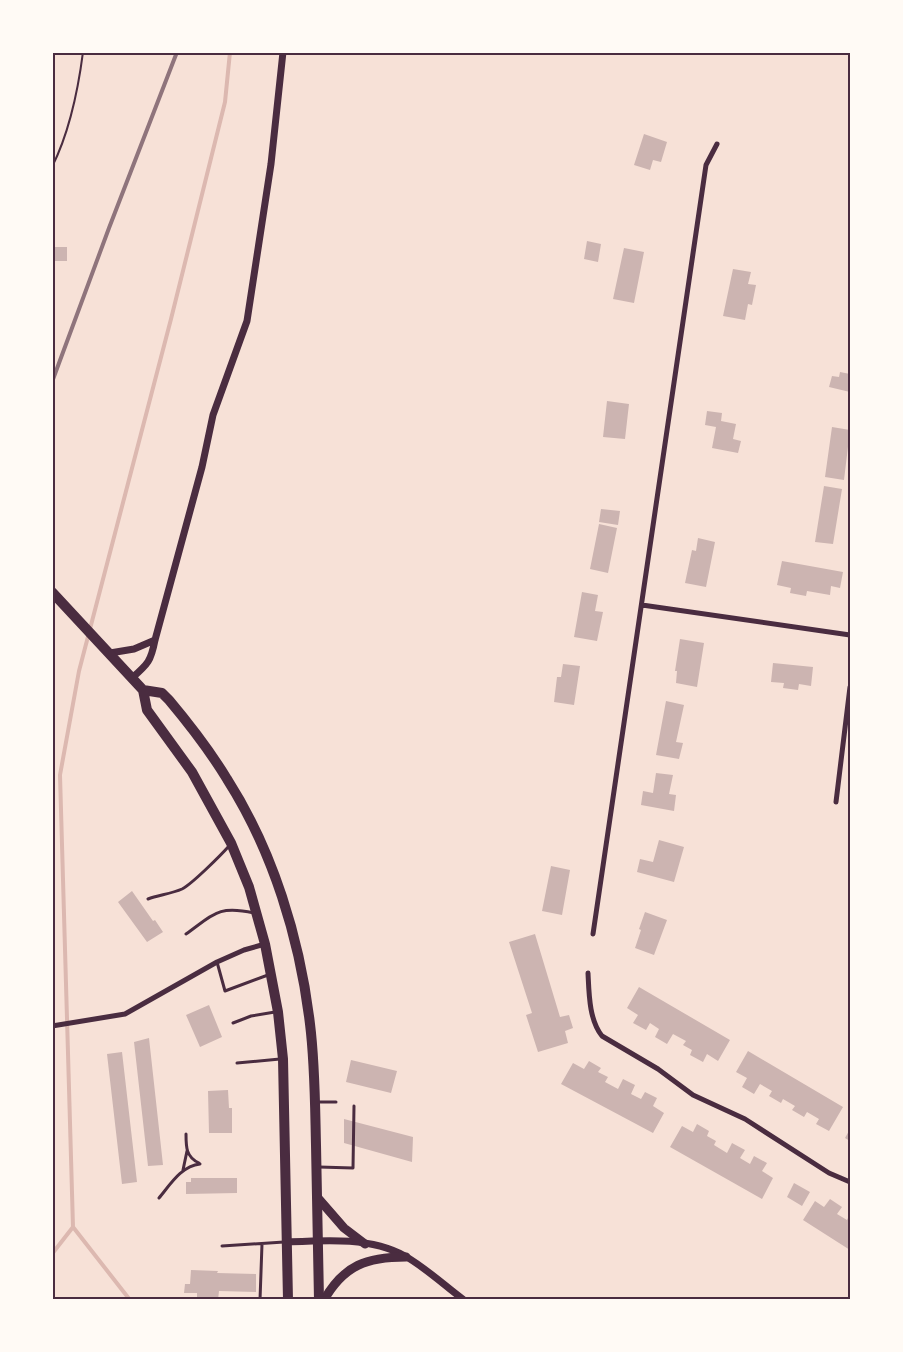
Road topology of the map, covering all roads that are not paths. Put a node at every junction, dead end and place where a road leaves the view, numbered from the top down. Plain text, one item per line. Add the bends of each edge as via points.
1 (283, 52) edge
2 (716, 144) dead end
3 (52, 592) edge
4 (642, 605) junction
5 (850, 635) edge
6 (155, 640) junction
7 (110, 653) junction
8 (132, 678) junction
9 (850, 687) edge
10 (143, 690) junction
11 (836, 802) dead end
12 (231, 843) junction
13 (148, 900) dead end
14 (257, 913) junction
15 (186, 934) dead end
16 (593, 934) dead end
17 (265, 944) junction
18 (217, 962) junction
19 (588, 973) dead end
20 (271, 974) junction
21 (278, 1012) junction
22 (233, 1023) dead end
23 (52, 1026) edge
24 (284, 1059) junction
25 (237, 1063) dead end
26 (315, 1102) junction
27 (336, 1102) dead end
28 (354, 1106) dead end
29 (186, 1134) dead end
30 (187, 1151) junction
31 (316, 1167) junction
32 (183, 1170) junction
33 (850, 1182) edge
34 (317, 1197) junction
35 (159, 1198) dead end
36 (318, 1241) junction
37 (288, 1242) junction
38 (262, 1244) junction
39 (365, 1244) junction
40 (222, 1246) dead end
41 (406, 1257) junction
42 (260, 1300) edge
43 (288, 1300) edge
44 (319, 1300) edge
45 (324, 1300) edge
46 (464, 1300) edge

1 - 6 street via 271,164 247,321 213,415
2 - 4 street via 706,165
3 - 7 highway
4 - 5 street
4 - 16 street
6 - 7 street via 134,649
6 - 8 street via 148,664
7 - 8 highway
8 - 10 highway
9 - 11 street
10 - 12 highway via 147,710 192,772
10 - 26 highway via 162,693 207,749 239,798 266,857 288,918 302,974 310,1023
12 - 13 lane via 182,889
12 - 14 highway
14 - 15 lane via 238,909 218,911
14 - 17 highway
17 - 18 street
17 - 20 highway
18 - 20 lane via 225,991
18 - 23 street via 125,1014
19 - 33 street via 594,1020 602,1036 701,1099 745,1119 830,1173
20 - 21 highway
21 - 22 lane via 251,1016
21 - 24 highway
24 - 25 lane
24 - 37 highway
26 - 27 lane
26 - 31 highway
28 - 31 lane via 353,1168
29 - 30 lane
30 - 32 lane
30 - 32 lane via 200,1164
31 - 34 highway
32 - 35 lane
34 - 36 highway
34 - 39 main road via 344,1228
36 - 37 street
36 - 39 street
36 - 44 highway
37 - 38 lane
37 - 43 highway
38 - 40 lane
38 - 42 lane
39 - 41 street
41 - 45 main road via 382,1258 359,1264 342,1275
41 - 46 street

